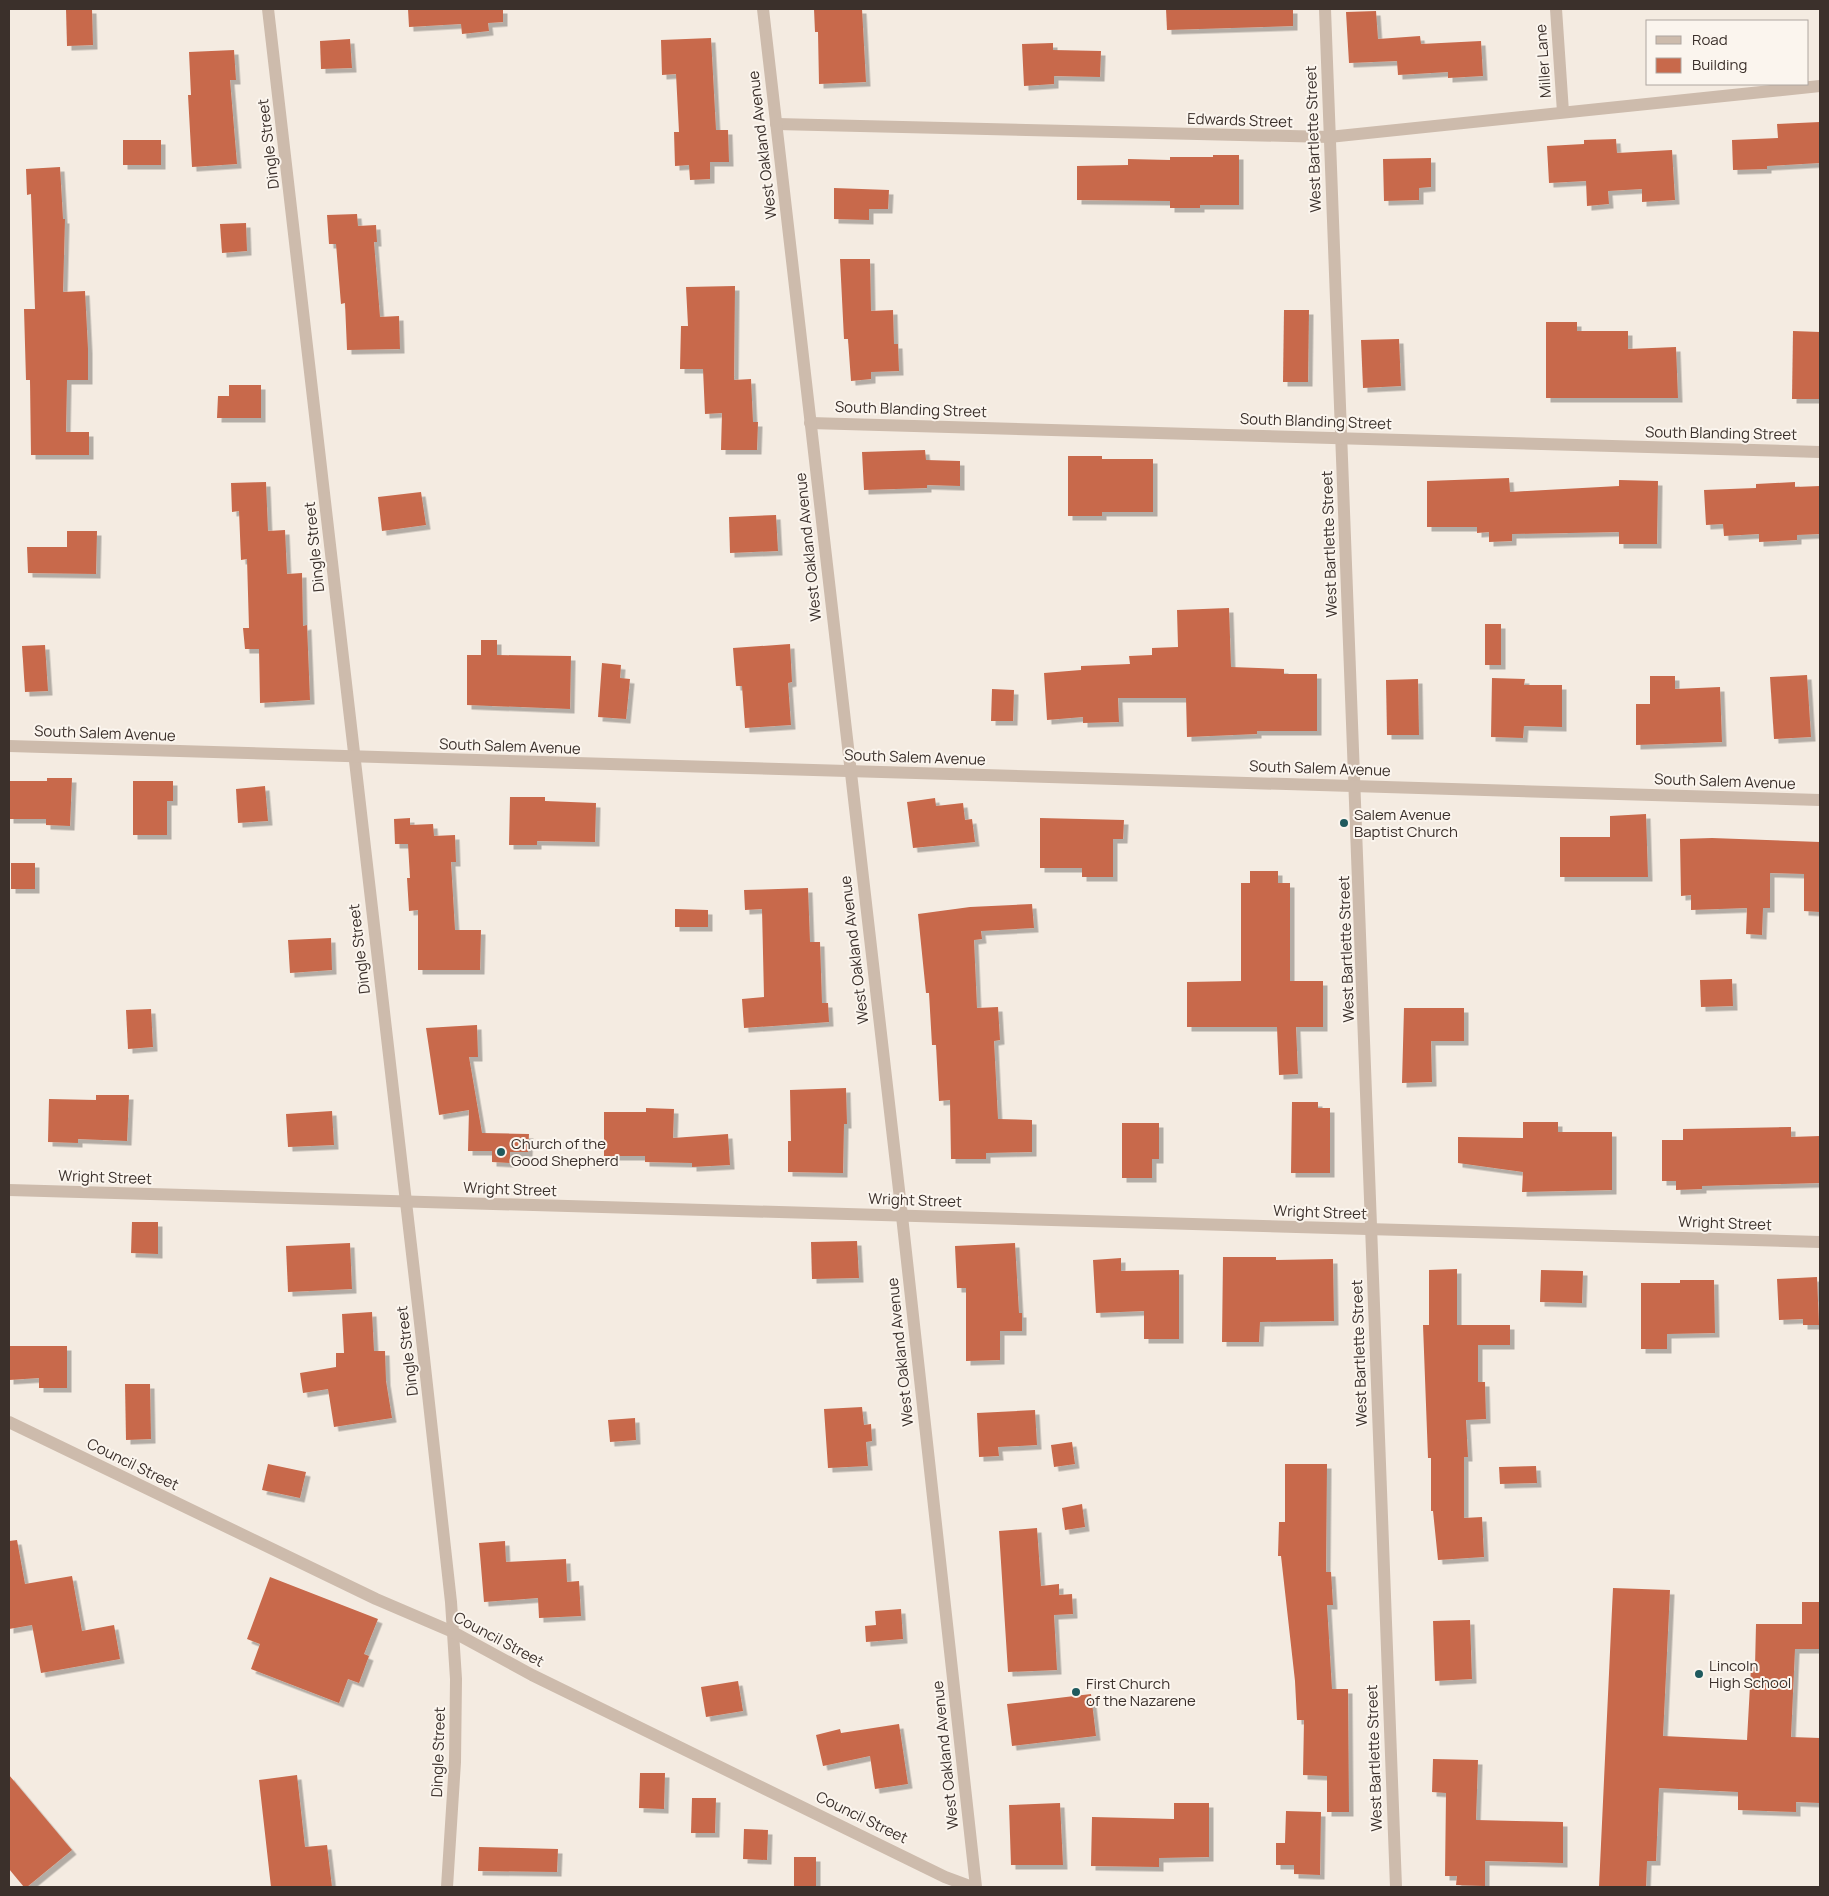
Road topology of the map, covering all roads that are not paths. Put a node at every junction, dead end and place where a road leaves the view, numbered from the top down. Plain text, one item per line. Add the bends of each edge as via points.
1 (268, 9) edge
2 (763, 9) edge
3 (1325, 9) edge
4 (1556, 9) edge
5 (1820, 86) edge
6 (1563, 112) junction
7 (776, 124) junction
8 (1329, 137) junction
9 (810, 423) junction
10 (1340, 438) junction
11 (1820, 452) edge
12 (9, 746) edge
13 (353, 758) junction
14 (850, 771) junction
15 (1355, 786) junction
16 (1820, 800) edge
17 (9, 1190) edge
18 (405, 1202) junction
19 (902, 1216) junction
20 (1371, 1229) junction
21 (1820, 1242) edge
22 (9, 1422) edge
23 (453, 1632) junction
24 (447, 1887) edge
25 (972, 1887) edge
26 (976, 1887) edge
27 (1396, 1887) edge

1 - 13 street, Dingle Street
2 - 7 street, West Oakland Avenue
3 - 8 street, West Bartlette Street
4 - 6 street, Miller Lane
5 - 6 street, Edwards Street
6 - 8 street, Edwards Street
7 - 8 street, Edwards Street
7 - 9 street, West Oakland Avenue
8 - 10 street, West Bartlette Street
9 - 10 street, South Blanding Street
9 - 14 street, West Oakland Avenue
10 - 11 street, South Blanding Street
10 - 15 street, West Bartlette Street
12 - 13 street, South Salem Avenue
13 - 14 street, South Salem Avenue
13 - 18 street, Dingle Street
14 - 15 street, South Salem Avenue
14 - 19 street, West Oakland Avenue
15 - 16 street, South Salem Avenue
15 - 20 street, West Bartlette Street
17 - 18 street, Wright Street
18 - 19 street, Wright Street
18 - 23 street, Dingle Street via 424,1349
19 - 20 street, Wright Street
19 - 26 street, West Oakland Avenue
20 - 21 street, Wright Street
20 - 27 street, West Bartlette Street
22 - 23 street, Council Street via 376,1599
23 - 24 street, Dingle Street via 456,1762
23 - 25 street, Council Street via 532,1675 945,1877

